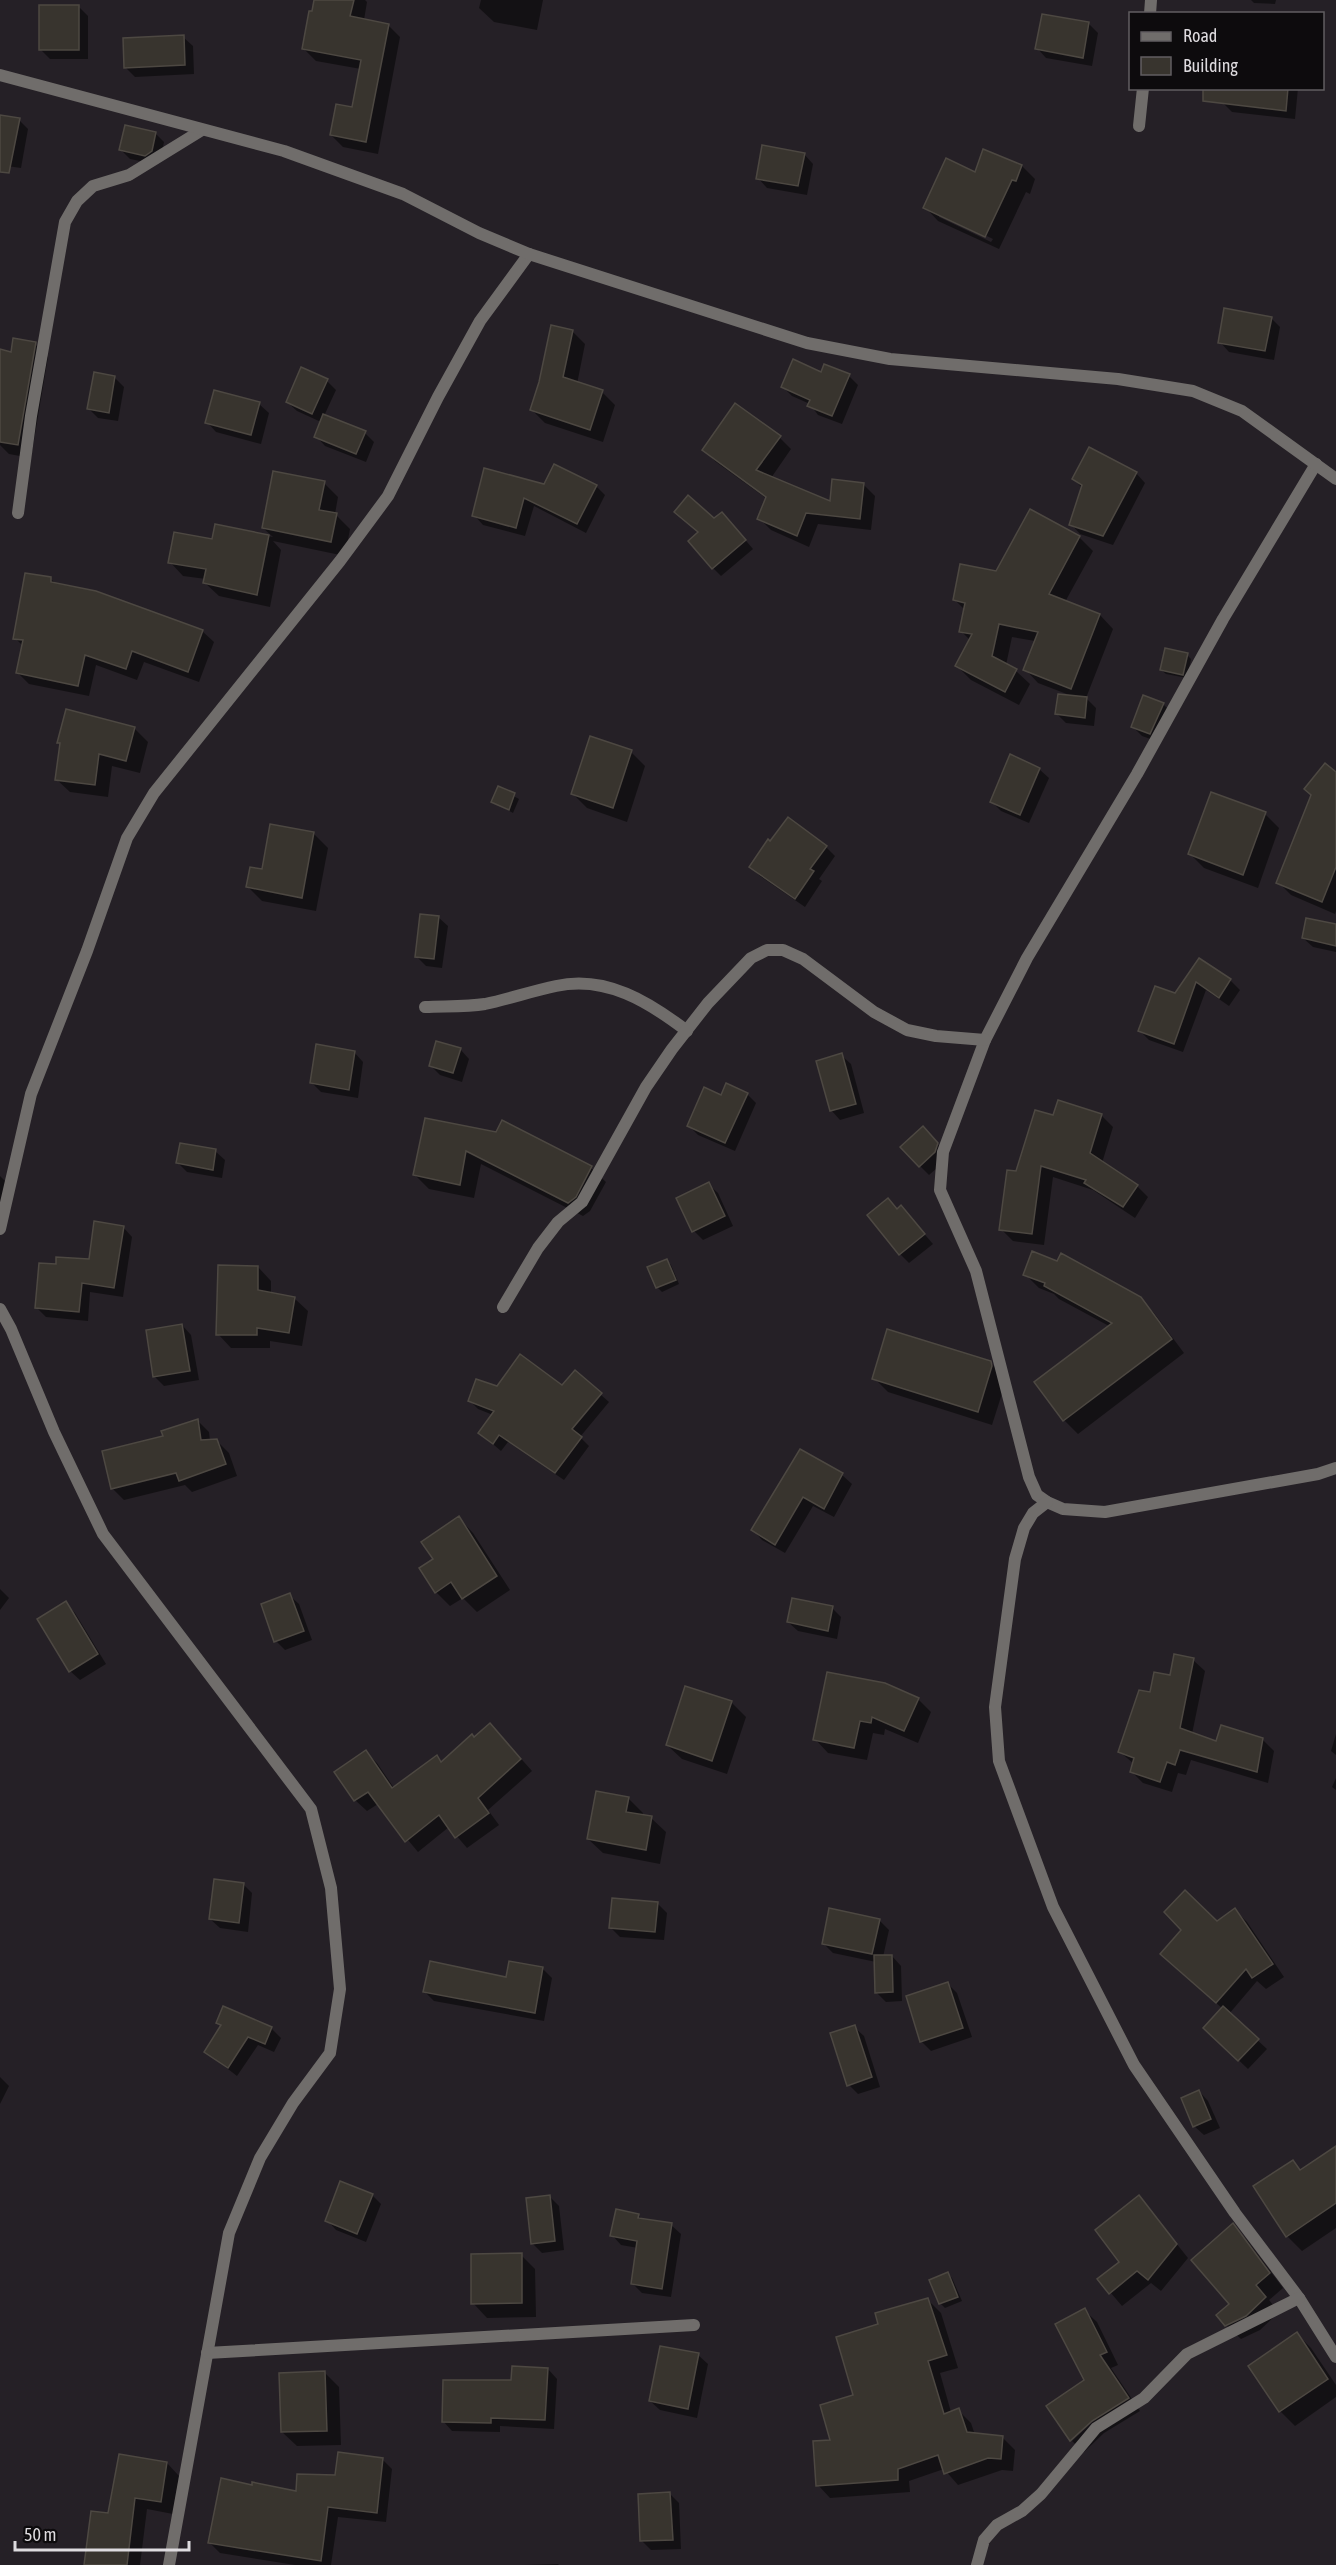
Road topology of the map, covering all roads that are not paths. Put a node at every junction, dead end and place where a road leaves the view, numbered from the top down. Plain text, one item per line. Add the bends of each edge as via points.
1 (0, 75) edge
2 (1143, 90) edge
3 (1140, 126) dead end
4 (202, 130) junction
5 (529, 254) junction
6 (1316, 464) junction
7 (1336, 478) edge
8 (18, 513) dead end
9 (425, 1006) dead end
10 (687, 1030) junction
11 (985, 1040) junction
12 (0, 1229) edge
13 (502, 1307) dead end
14 (0, 1309) edge
15 (1336, 1468) edge
16 (1047, 1503) junction
17 (1299, 2298) junction
18 (694, 2325) dead end
19 (207, 2353) junction
20 (1336, 2357) edge
21 (169, 2565) edge
22 (977, 2565) edge

1 - 4 street
2 - 3 street
4 - 5 street via 285,150 403,194
4 - 8 street via 129,175 93,186 76,201 65,222
5 - 6 street via 807,343 891,359 1118,379 1193,391 1242,411
5 - 12 street via 480,321 388,496 154,793 127,838 31,1094
6 - 7 street
6 - 11 street via 1027,958
9 - 10 street via 482,1004 558,985 584,983 638,998
10 - 11 street via 751,958 767,950 783,950 803,959 874,1012 907,1030
10 - 13 street via 646,1087 582,1202 558,1222 538,1248
11 - 16 street via 943,1152 940,1190 976,1271 1029,1477 1037,1495
14 - 19 street via 103,1534 310,1809 331,1888 340,1989 330,2053 260,2157 230,2233
15 - 16 street via 1105,1512 1063,1509
16 - 17 street via 1024,1528 1015,1559 994,1707 999,1761 1053,1907 1134,2065
17 - 20 street
17 - 22 street via 1187,2354 1144,2398 1096,2428 1041,2494 997,2525 984,2540
18 - 19 street
19 - 21 street

